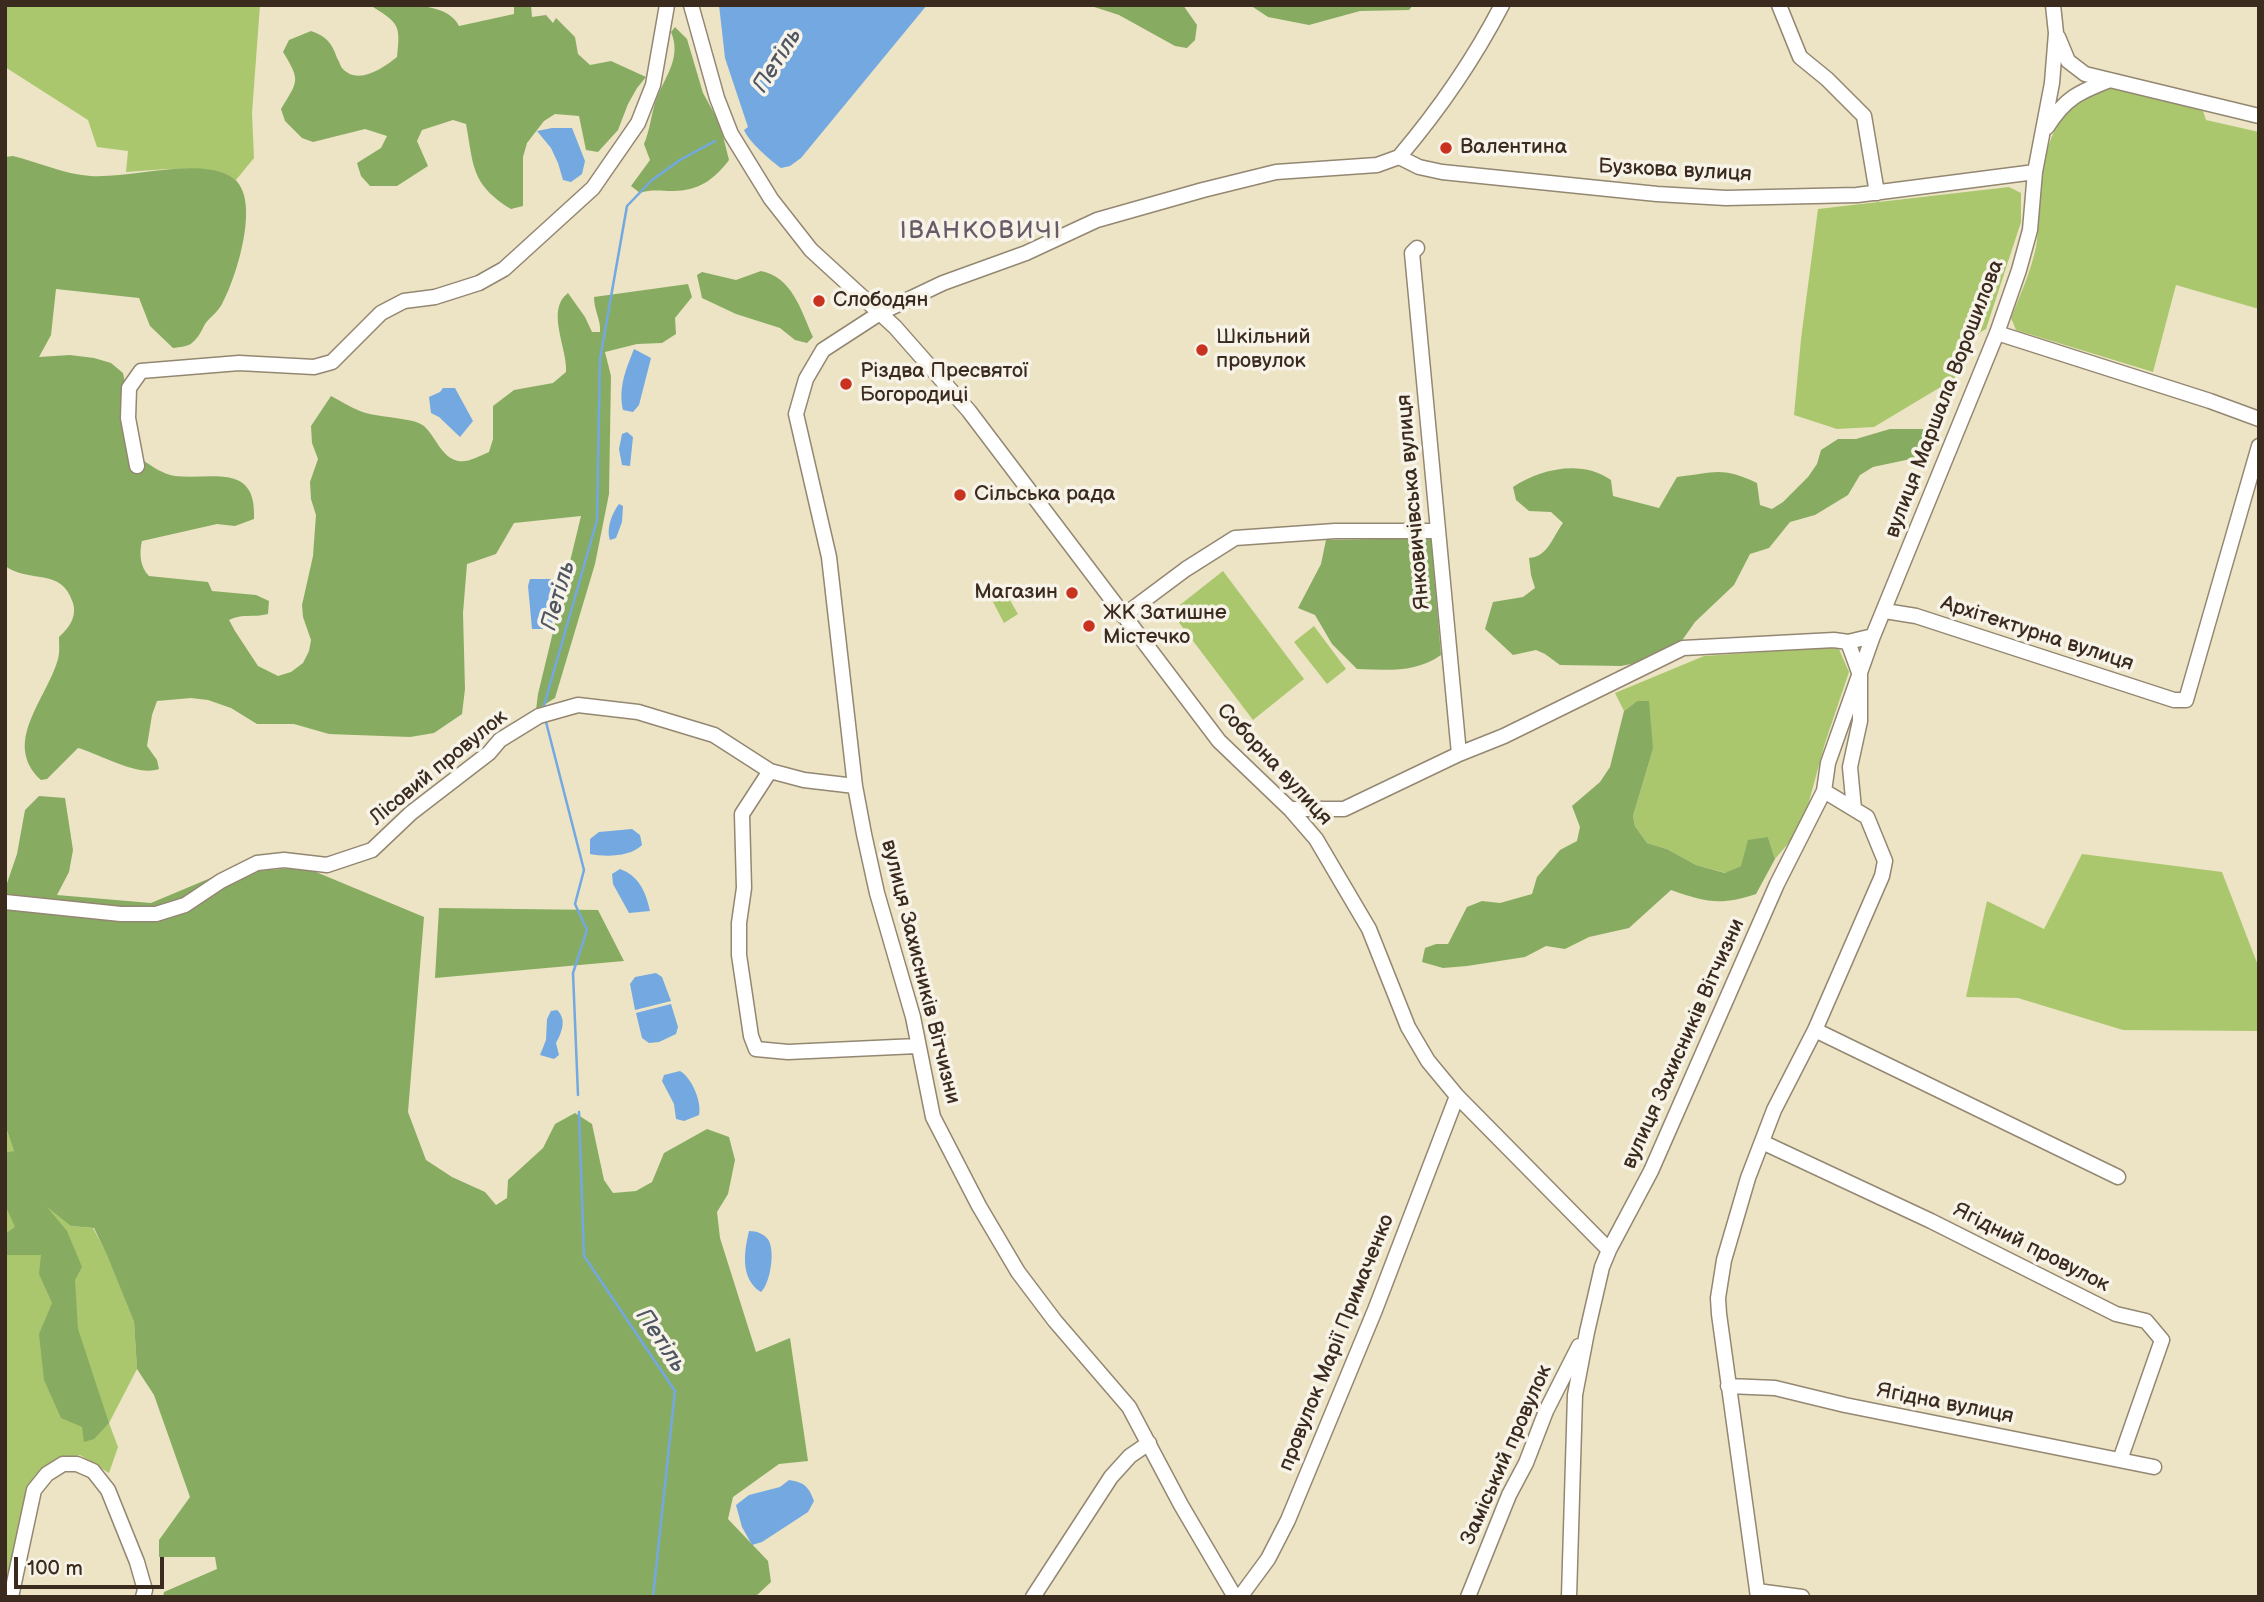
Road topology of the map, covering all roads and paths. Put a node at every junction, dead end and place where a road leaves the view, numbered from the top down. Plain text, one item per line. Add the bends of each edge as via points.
1 (667, 5) edge
2 (691, 5) edge
3 (1502, 5) edge
4 (1779, 5) edge
5 (2053, 5) edge
6 (2056, 33) junction
7 (2110, 80) junction
8 (2259, 116) edge
9 (2042, 134) junction
10 (1399, 157) junction
11 (2035, 172) junction
12 (1877, 193) junction
13 (1417, 248) dead end
14 (880, 313) junction
15 (1997, 333) junction
16 (2259, 419) edge
17 (2259, 446) edge
18 (137, 466) dead end
19 (1438, 531) junction
20 (1885, 611) junction
21 (1123, 616) junction
22 (1873, 636) junction
23 (1848, 642) junction
24 (1860, 675) junction
25 (1459, 754) junction
26 (770, 771) junction
27 (855, 786) junction
28 (1824, 791) junction
29 (1290, 809) junction
30 (1854, 809) junction
31 (5, 902) edge
32 (1815, 1030) junction
33 (917, 1046) junction
34 (1457, 1096) junction
35 (1762, 1142) junction
36 (2118, 1177) dead end
37 (1609, 1250) junction
38 (1587, 1332) junction
39 (1728, 1386) junction
40 (1149, 1443) junction
41 (2120, 1460) junction
42 (2154, 1467) dead end
43 (1758, 1594) edge
44 (11, 1597) edge
45 (143, 1597) edge
46 (1033, 1597) edge
47 (1238, 1597) edge
48 (1468, 1597) edge
49 (1569, 1597) edge
50 (1802, 1597) edge

1 - 18 street via 653,85 638,123 593,188 504,269 479,283 404,301 381,313 332,362 314,367 239,363 141,371 129,388 128,418
2 - 14 street, Соборна вулиця via 731,134 771,199 811,250
3 - 10 street via 1426,126
4 - 12 street via 1800,57 1864,116
5 - 6 street
6 - 7 street via 2074,67
6 - 9 street, вулиця Маршала Ворошилова
7 - 8 street
7 - 9 street via 2079,92
9 - 11 street, вулиця Маршала Ворошилова
10 - 12 street, Бузкова вулиця via 1442,172 1657,194 1726,198
10 - 14 street via 1377,165 1276,172 1097,220
11 - 12 street, Бузкова вулиця
11 - 15 street, вулиця Маршала Ворошилова via 2030,230
13 - 19 street, Янковичівська вулиця via 1412,253
14 - 21 street, Соборна вулиця via 969,411
14 - 27 street, вулиця Захисників Вітчизни via 823,351 806,379 796,414 829,557
15 - 16 street
15 - 20 street, вулиця Маршала Ворошилова
17 - 20 street, Архітектурна вулиця via 2186,700 2174,700 1916,616
19 - 21 street via 1335,531 1235,538
19 - 25 street, Янковичівська вулиця
20 - 22 street, вулиця Маршала Ворошилова
21 - 29 street, Соборна вулиця via 1219,741
22 - 23 street
22 - 24 street, вулиця Маршала Ворошилова
23 - 24 street
23 - 25 street via 1683,648
24 - 28 street, вулиця Захисників Вітчизни via 1828,763
24 - 30 street via 1860,721 1850,766
25 - 29 street via 1344,809
26 - 27 street, Лісовий провулок
26 - 31 street, Лісовий провулок via 714,735 638,712 578,705 544,714 500,740 372,850 327,865 284,860 257,863 185,905 156,914
26 - 33 street via 742,814 744,888 739,956 756,1049 788,1052
27 - 33 street, вулиця Захисників Вітчизни
28 - 30 street
28 - 37 street, вулиця Захисників Вітчизни via 1777,884 1651,1171
29 - 34 street, Соборна вулиця via 1338,875 1369,929 1408,1027
30 - 32 street via 1867,817 1885,860
32 - 35 street
32 - 36 street
33 - 40 street, вулиця Захисників Вітчизни via 933,1117 979,1206 1018,1272 1129,1407
34 - 37 street, Соборна вулиця
34 - 47 street, провулок Марії Примаченко via 1288,1520 1268,1559
35 - 39 street via 1724,1260 1718,1298
35 - 41 street, Ягідний провулок via 2116,1314 2146,1321 2162,1340
37 - 38 street, вулиця Захисників Вітчизни
38 - 48 street, Заміський провулок via 1546,1411
38 - 49 street, вулиця Захисників Вітчизни via 1575,1395
39 - 41 street, Ягідна вулиця via 1775,1388
39 - 43 street
40 - 46 street via 1111,1477
40 - 47 street, вулиця Захисників Вітчизни
41 - 42 street, Ягідна вулиця
43 - 50 street
44 - 45 street via 34,1490 62,1464 78,1464 93,1471 108,1490 137,1562

